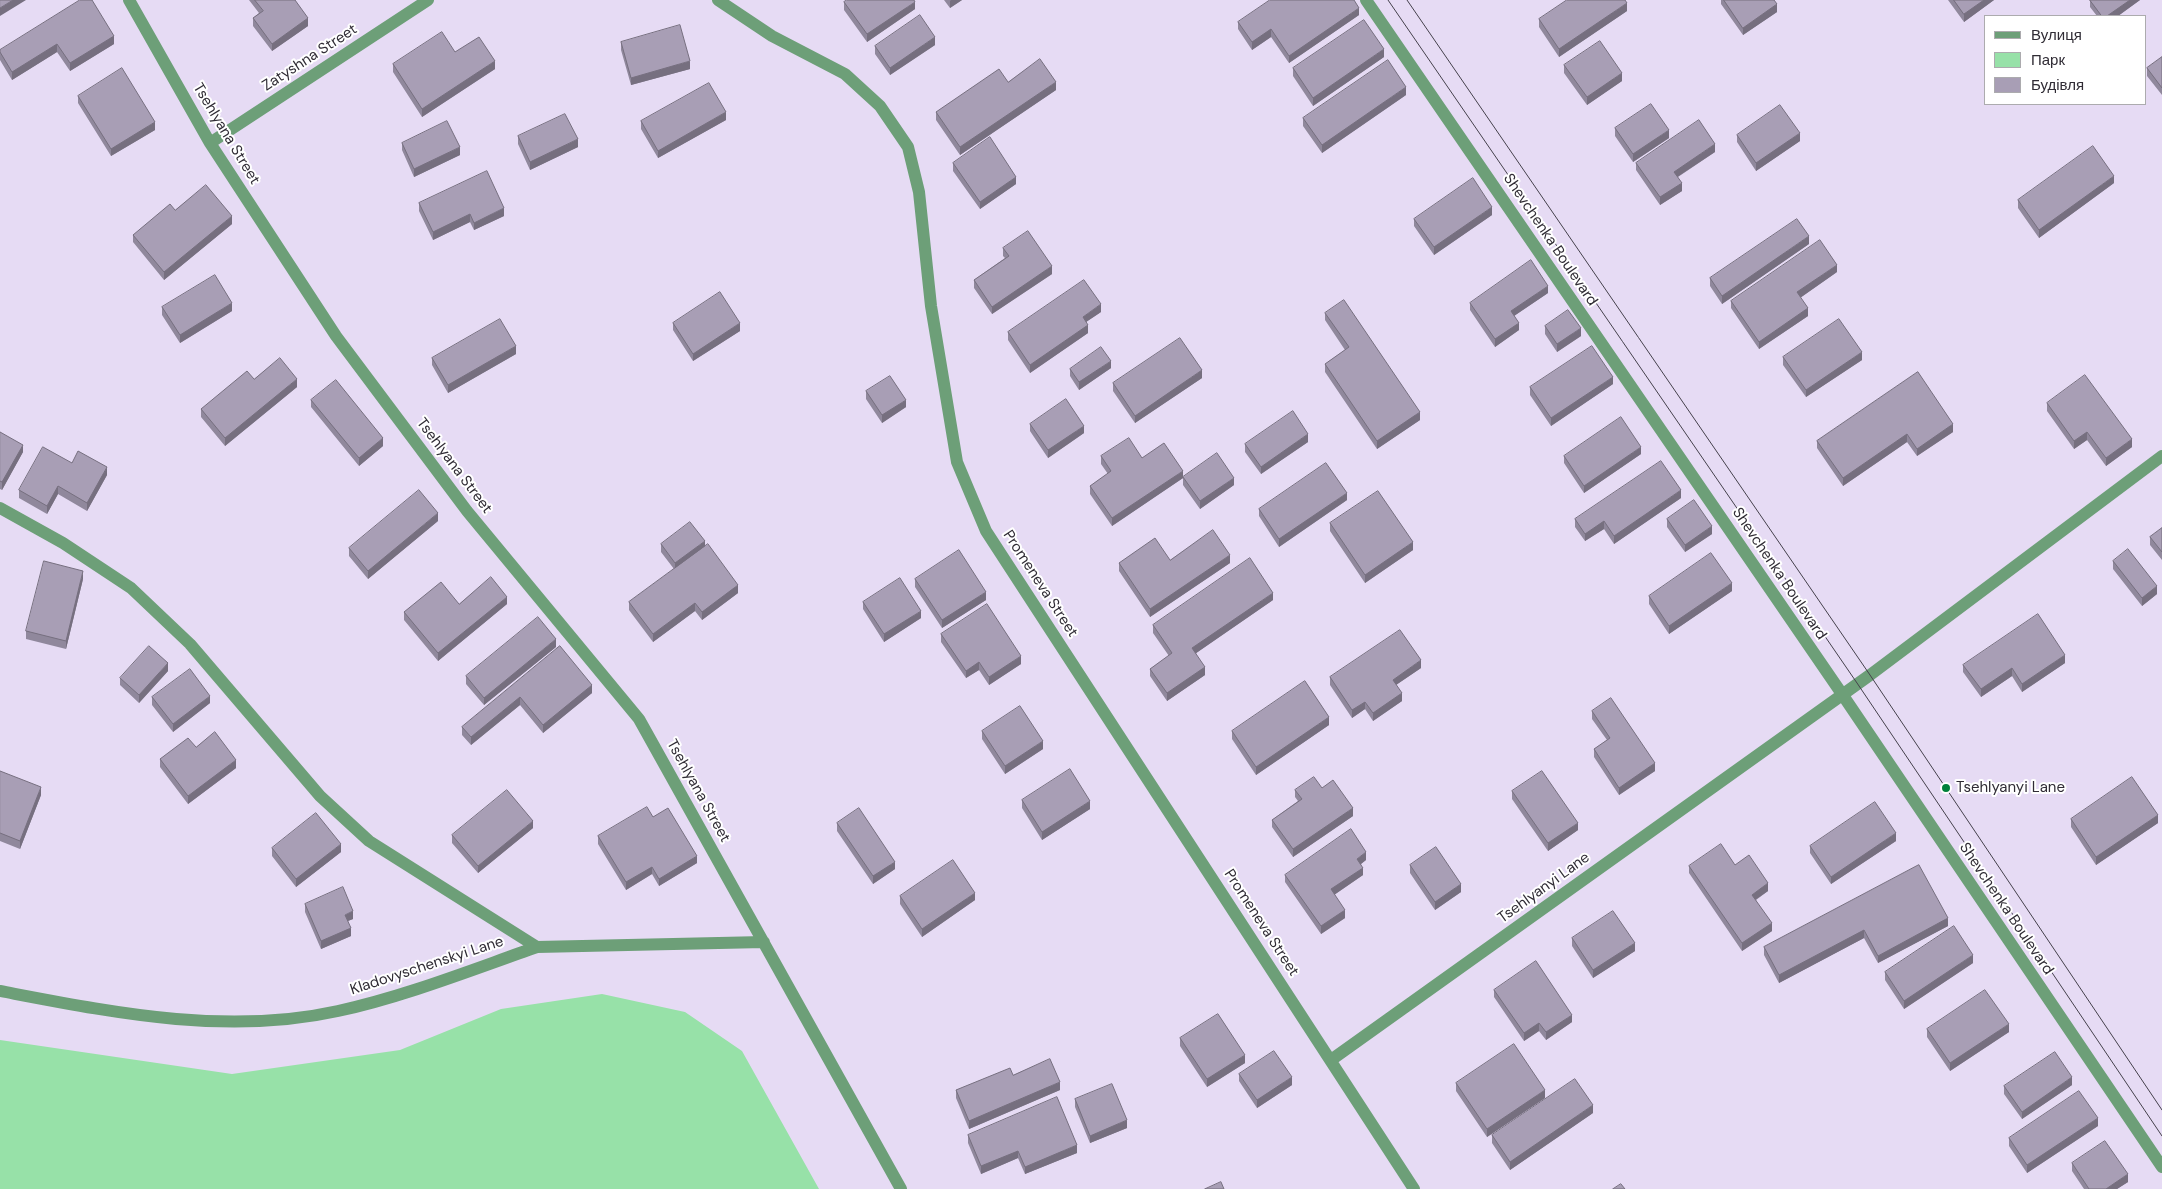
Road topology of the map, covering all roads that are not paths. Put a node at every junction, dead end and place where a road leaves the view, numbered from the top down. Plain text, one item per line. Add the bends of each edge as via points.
1 (129, 0) edge
2 (428, 0) edge
3 (718, 0) edge
4 (1366, 0) edge
5 (210, 143) junction
6 (2162, 456) edge
7 (0, 508) edge
8 (1842, 694) junction
9 (764, 942) junction
10 (537, 947) junction
11 (0, 991) edge
12 (1331, 1060) junction
13 (2162, 1167) edge
14 (901, 1189) edge
15 (1414, 1189) edge

1 - 5 street, Tsehlyana Street
2 - 5 street, Zatyshna Street
3 - 12 street, Promeneva Street via 772,36 845,74 880,106 908,147 919,192 931,306 958,462 986,531
4 - 8 street, Shevchenka Boulevard
5 - 9 street, Tsehlyana Street via 336,336 467,511 639,719
6 - 8 street, Tsehlyanyi Lane
7 - 10 street via 63,543 131,588 190,644 320,796 369,840
8 - 12 street, Tsehlyanyi Lane
8 - 13 street, Shevchenka Boulevard
9 - 10 street
9 - 14 street, Tsehlyana Street
10 - 11 street, Kladovyschenskyi Lane via 406,993 337,1011 260,1022 185,1020 111,1012
12 - 15 street, Promeneva Street

